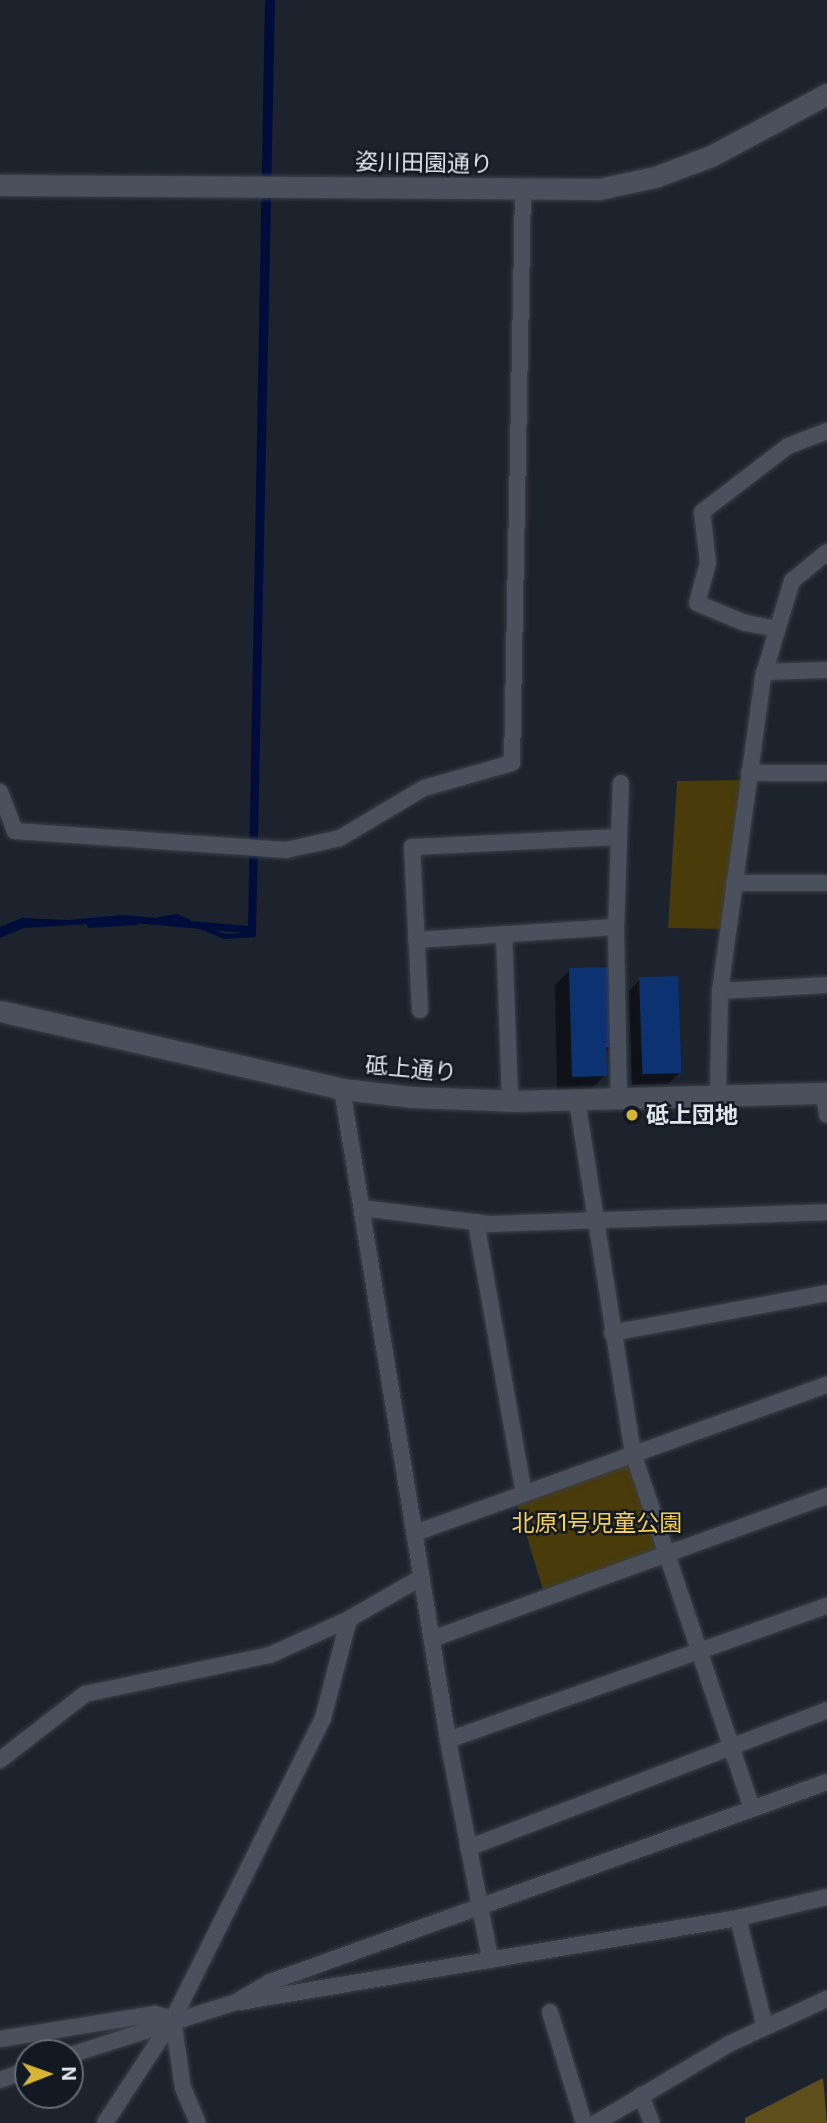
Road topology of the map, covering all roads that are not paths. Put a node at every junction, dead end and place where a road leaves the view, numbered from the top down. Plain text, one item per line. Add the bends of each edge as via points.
1 (827, 94) edge
2 (0, 184) edge
3 (523, 191) junction
4 (827, 431) edge
5 (827, 552) edge
6 (777, 629) junction
7 (827, 670) edge
8 (764, 672) junction
9 (749, 773) junction
10 (827, 773) edge
11 (621, 783) dead end
12 (0, 792) edge
13 (619, 837) junction
14 (734, 883) junction
15 (827, 883) edge
16 (616, 927) junction
17 (504, 934) junction
18 (416, 940) junction
19 (827, 985) edge
20 (720, 991) junction
21 (420, 1010) dead end
22 (0, 1011) edge
23 (342, 1089) junction
24 (826, 1093) edge
25 (718, 1096) junction
26 (619, 1099) junction
27 (577, 1100) junction
28 (510, 1101) junction
29 (827, 1115) edge
30 (362, 1208) junction
31 (827, 1212) edge
32 (594, 1221) junction
33 (476, 1222) junction
34 (827, 1293) edge
35 (612, 1333) junction
36 (827, 1385) edge
37 (632, 1453) junction
38 (524, 1493) junction
39 (827, 1496) edge
40 (415, 1534) junction
41 (664, 1556) junction
42 (422, 1577) junction
43 (827, 1606) edge
44 (349, 1619) junction
45 (432, 1639) junction
46 (699, 1652) junction
47 (827, 1710) edge
48 (449, 1740) junction
49 (731, 1746) junction
50 (0, 1760) edge
51 (827, 1782) edge
52 (752, 1809) junction
53 (468, 1848) junction
54 (827, 1897) edge
55 (478, 1907) junction
56 (737, 1918) junction
57 (490, 1958) junction
58 (827, 1998) edge
59 (236, 2003) junction
60 (550, 2012) dead end
61 (173, 2019) junction
62 (765, 2027) junction
63 (0, 2039) edge
64 (84, 2050) edge
65 (641, 2095) junction
66 (105, 2123) edge
67 (198, 2123) edge
68 (584, 2123) edge
69 (596, 2123) edge
70 (652, 2123) edge

1 - 3 street, 姿川田園通り via 711,156 655,177 598,189
2 - 3 street, 姿川田園通り
3 - 12 street via 512,763 424,788 340,838 286,850 15,831
4 - 6 street via 788,446 702,512 708,563 697,603 745,623
5 - 6 street via 792,581
6 - 8 street
7 - 8 street
8 - 9 street
9 - 10 street
9 - 14 street
11 - 13 street
13 - 16 street
13 - 18 street via 412,848
14 - 15 street
14 - 20 street
16 - 17 street
16 - 26 street
17 - 18 street
17 - 28 street
18 - 21 street
19 - 20 street
20 - 25 street
22 - 23 street, 砥上通り
23 - 28 street, 砥上通り
23 - 30 street
24 - 25 street, 砥上通り
24 - 29 street
25 - 26 street, 砥上通り
26 - 27 street, 砥上通り
27 - 28 street, 砥上通り
27 - 32 street
30 - 33 street
30 - 40 street
31 - 32 street
32 - 33 street
32 - 35 street
33 - 38 street
34 - 35 street
35 - 37 street
36 - 37 street
37 - 38 street
37 - 41 street
38 - 40 street
39 - 41 street
40 - 42 street
41 - 45 street
41 - 46 street
42 - 44 street
42 - 45 street
43 - 46 street
44 - 50 street via 270,1655 85,1693
44 - 61 street via 323,1718
45 - 48 street
46 - 48 street
46 - 49 street
47 - 49 street
48 - 53 street
49 - 52 street
49 - 53 street
51 - 52 street
52 - 55 street
53 - 55 street
54 - 56 street
55 - 57 street
55 - 59 street via 270,1982
56 - 57 street
56 - 62 street
57 - 59 street
58 - 62 street
59 - 61 street
60 - 68 street
61 - 63 street via 155,2014
61 - 64 street
61 - 66 street
61 - 67 street via 183,2088
62 - 65 street
65 - 69 street
65 - 70 street

